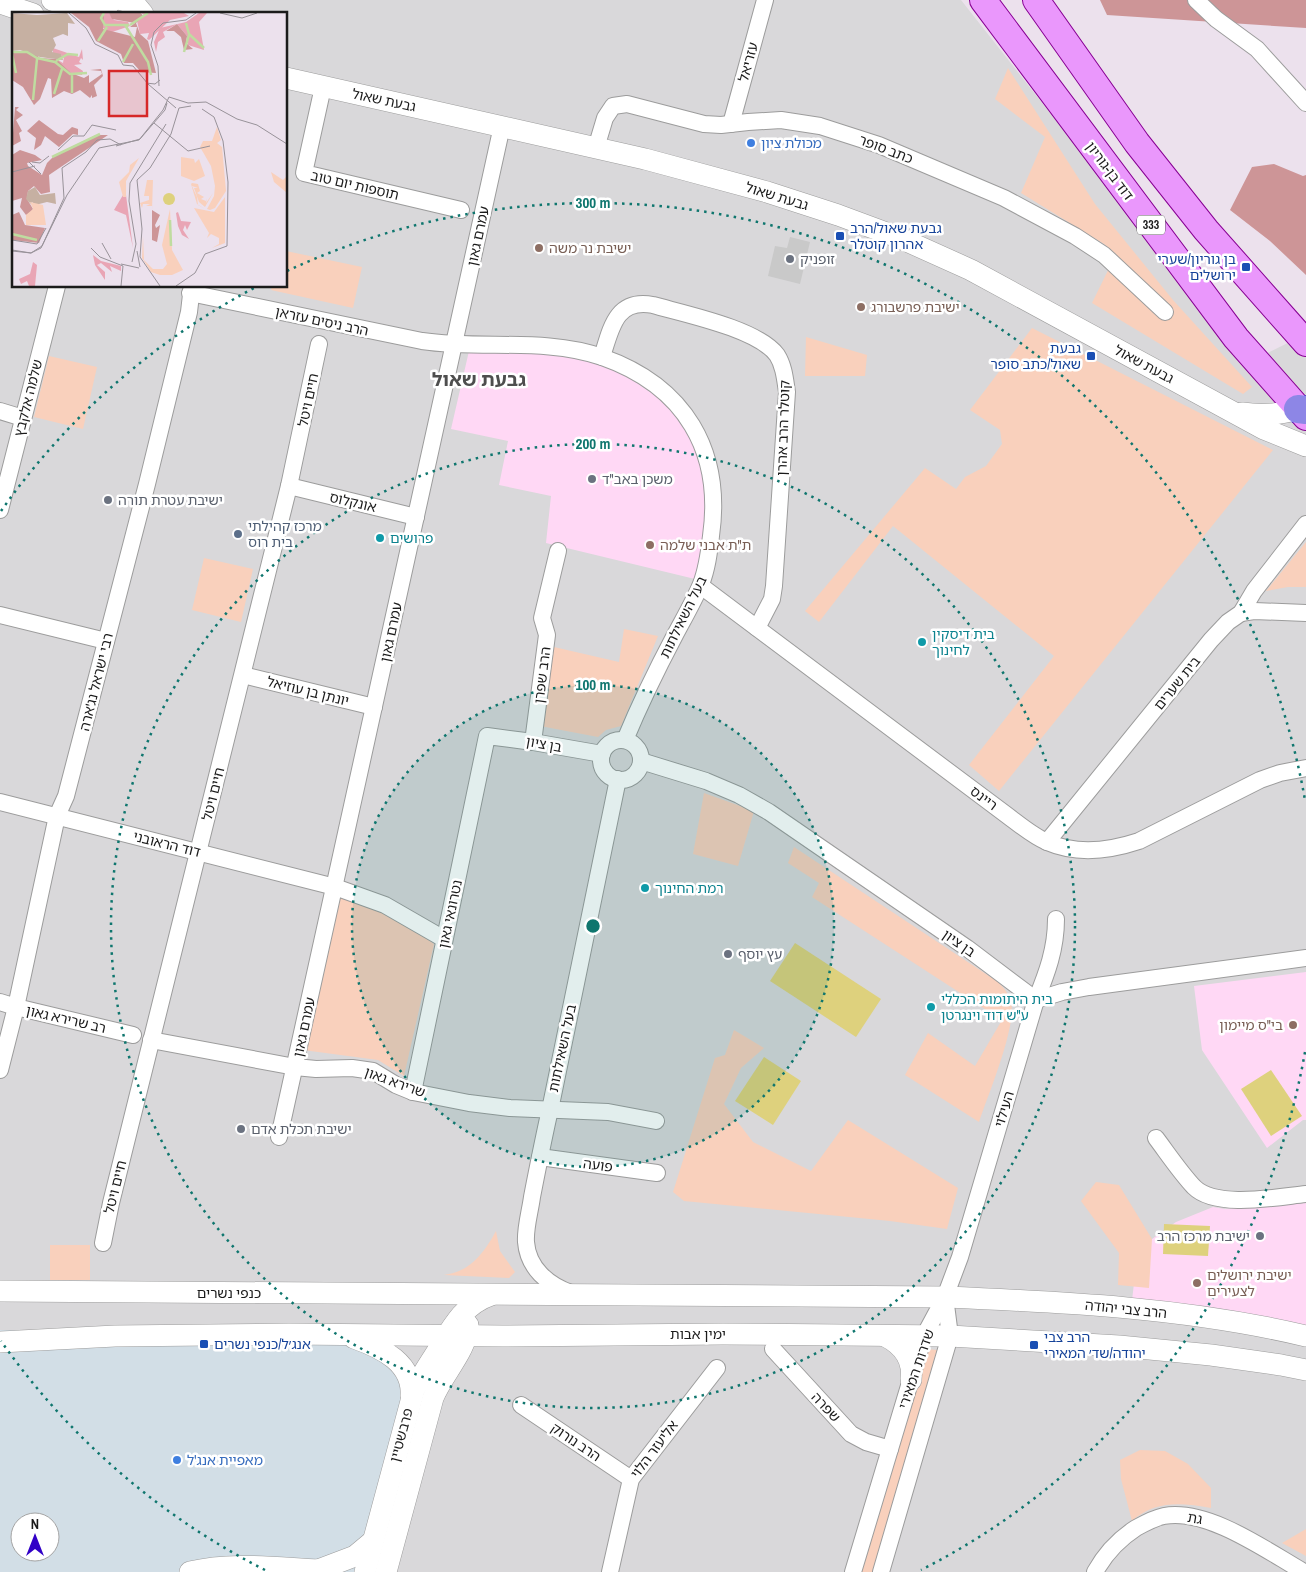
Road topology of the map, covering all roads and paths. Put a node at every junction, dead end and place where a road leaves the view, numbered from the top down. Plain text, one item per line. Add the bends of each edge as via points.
1 (52, 0) edge
2 (765, 0) edge
3 (983, 0) edge
4 (1036, 0) edge
5 (1196, 0) edge
6 (0, 3) edge
7 (123, 4) edge
8 (27, 12) edge
9 (288, 78) edge
10 (323, 87) junction
11 (1306, 103) edge
12 (730, 124) junction
13 (502, 126) junction
14 (596, 148) junction
15 (461, 210) dead end
16 (56, 288) edge
17 (191, 290) edge
18 (1165, 312) dead end
19 (1296, 327) edge
20 (1306, 343) edge
21 (319, 344) dead end
22 (454, 345) junction
23 (602, 357) junction
24 (1304, 410) edge
25 (0, 411) edge
26 (1232, 411) junction
27 (23, 418) junction
28 (1306, 446) edge
29 (289, 486) junction
30 (0, 510) edge
31 (416, 517) junction
32 (1306, 524) edge
33 (558, 551) dead end
34 (701, 586) junction
35 (1240, 613) junction
36 (1306, 613) edge
37 (0, 614) edge
38 (756, 628) junction
39 (106, 641) junction
40 (243, 675) junction
41 (374, 707) junction
42 (487, 736) joint
43 (625, 740) junction
44 (533, 742) junction
45 (602, 754) junction
46 (641, 761) junction
47 (1306, 768) edge
48 (618, 779) junction
49 (0, 802) edge
50 (57, 816) junction
51 (1047, 842) junction
52 (198, 852) junction
53 (335, 887) junction
54 (1056, 919) dead end
55 (444, 938) junction
56 (1306, 958) edge
57 (1036, 1000) junction
58 (0, 1002) edge
59 (16, 1008) junction
60 (133, 1035) dead end
61 (151, 1040) junction
62 (295, 1067) junction
63 (0, 1070) edge
64 (413, 1092) junction
65 (550, 1109) junction
66 (656, 1121) dead end
67 (279, 1137) dead end
68 (1156, 1138) dead end
69 (540, 1157) junction
70 (657, 1173) dead end
71 (1306, 1194) edge
72 (103, 1243) dead end
73 (0, 1291) edge
74 (575, 1295) junction
75 (945, 1297) junction
76 (462, 1302) junction
77 (339, 1334) junction
78 (446, 1336) junction
79 (467, 1336) junction
80 (885, 1336) junction
81 (924, 1336) junction
82 (950, 1336) junction
83 (1306, 1336) edge
84 (0, 1342) edge
85 (773, 1349) dead end
86 (717, 1368) dead end
87 (1306, 1370) edge
88 (911, 1380) junction
89 (411, 1397) junction
90 (521, 1405) dead end
91 (890, 1449) junction
92 (630, 1479) junction
93 (383, 1542) junction
94 (323, 1571) edge
95 (190, 1572) edge
96 (365, 1572) edge
97 (386, 1572) edge
98 (404, 1572) edge
99 (610, 1572) edge
100 (853, 1572) edge
101 (881, 1572) edge
102 (1095, 1572) edge
103 (1304, 1572) edge

1 - 7 street via 76,6
2 - 12 street, עזריאל
3 - 24 main road, דוד בן-גוריון / 333 via 1236,338
4 - 19 main road via 1137,143 1206,230
5 - 11 street via 1216,20 1257,49
6 - 8 street
9 - 10 street, גבעת שאול
10 - 13 street, גבעת שאול
10 - 15 street, תוספות יום טוב via 304,173
12 - 14 street, כתב סופר via 704,124 627,104 613,106 604,118
12 - 18 street, כתב סופר via 781,120 820,126 879,144 986,190 1075,236 1104,255
13 - 14 street, גבעת שאול
13 - 22 street, עמרם גאון
14 - 26 street, גבעת שאול via 767,192 900,238 971,270
16 - 27 street, שלמה אלקבץ
17 - 22 street, הרב ניסים עזראן via 413,340
17 - 39 street, רבי ישראל נג'ארה via 187,322 148,484
19 - 20 main road
21 - 29 street, חיים ויטל
22 - 23 street, בעל השאילתות via 534,345
22 - 31 street, עמרם גאון
23 - 34 street, בעל השאילתות via 660,389 680,407 704,449 714,500 708,560
23 - 38 street, קוטלר הרב אהרן via 617,317 639,302 745,332 777,355 785,372 787,392 774,586 772,599
24 - 26 street, גבעת שאול via 1282,415
25 - 27 street
26 - 28 street, גבעת שאול via 1264,429
27 - 30 street, שלמה אלקבץ
29 - 31 street, אונקלוס
29 - 40 street, חיים ויטל
31 - 41 street, עמרם גאון
32 - 35 street, בית שערים
33 - 44 street, הרב שפרן via 542,618 547,635
34 - 38 street, ריינס
34 - 43 street, בעל השאילתות via 649,685
35 - 36 street
35 - 51 street, בית שערים via 1211,640
37 - 39 street
38 - 51 street, ריינס
39 - 50 street, רבי ישראל נג'ארה via 66,796
40 - 41 street, יונתן בן עוזיאל
40 - 52 street, חיים ויטל
41 - 53 street, עמרם גאון
42 - 44 street, בן ציון
42 - 55 street, נטרונאי גאון
43 - 45 street via 611,742
43 - 46 street via 637,748
44 - 45 street, בן ציון
45 - 48 street via 603,768
46 - 48 street via 631,777
46 - 57 street, בן ציון via 706,781 769,812 967,948
47 - 51 street, ריינס via 1260,780 1139,841 1120,847 1084,851
48 - 65 street, בעל השאילתות
49 - 50 street, דוד הראובני
50 - 52 street, דוד הראובני
50 - 59 street, רבי ישראל נג'ארה
52 - 53 street, דוד הראובני
52 - 61 street, חיים ויטל
53 - 55 street, דוד הראובני via 385,905
53 - 62 street, עמרם גאון
54 - 57 street, העילוי via 1054,949
55 - 64 street, נטרונאי גאון
56 - 57 street via 1089,987
57 - 75 street, העילוי via 960,1257
58 - 59 street, רב שרירא גאון
59 - 60 street, רב שרירא גאון
59 - 63 street, רבי ישראל נג'ארה
61 - 62 street, שרירא גאון
61 - 72 street, חיים ויטל
62 - 64 street, שרירא גאון via 373,1071
62 - 67 street, עמרם גאון
64 - 65 street, שרירא גאון via 469,1103
65 - 66 street via 608,1112
65 - 69 street, בעל השאילתות
68 - 71 street via 1195,1188 1215,1198 1232,1200
69 - 70 street, פועה
69 - 74 street, בעל השאילתות via 527,1226 528,1251 544,1279
73 - 76 street, כנפי נשרים
74 - 75 street
74 - 76 street via 491,1295
75 - 81 street, שדרות המאירי
75 - 82 street, שדרות המאירי
75 - 83 street, הרב צבי יהודה via 1046,1301 1210,1317
76 - 78 street, פרבשטיין
76 - 79 street via 468,1324
77 - 78 street
77 - 84 street via 115,1336
77 - 89 street via 370,1344 400,1363 410,1379
78 - 79 street, ימין אבות
78 - 89 street, פרבשטיין via 420,1376
79 - 80 street, ימין אבות
79 - 93 street, פרבשטיין via 433,1398
80 - 81 street, ימין אבות
80 - 88 street via 906,1353 912,1369
81 - 82 street, ימין אבות
81 - 88 street, שדרות המאירי
82 - 87 street via 1211,1355
82 - 101 street, שדרות המאירי
85 - 91 street, שפרה via 851,1434
86 - 92 street, אליעזר הלוי
88 - 91 street, שדרות המאירי
89 - 93 street, פרבשטיין
90 - 92 street, הרב נורוק
91 - 100 street, שדרות המאירי
92 - 99 street, אליעזר הלוי
93 - 94 street
93 - 96 street, פרבשטיין
93 - 97 street, פרבשטיין
93 - 98 street
94 - 95 street via 219,1567
102 - 103 street, גת via 1111,1549 1133,1530 1165,1516 1184,1516 1205,1519 1226,1528

